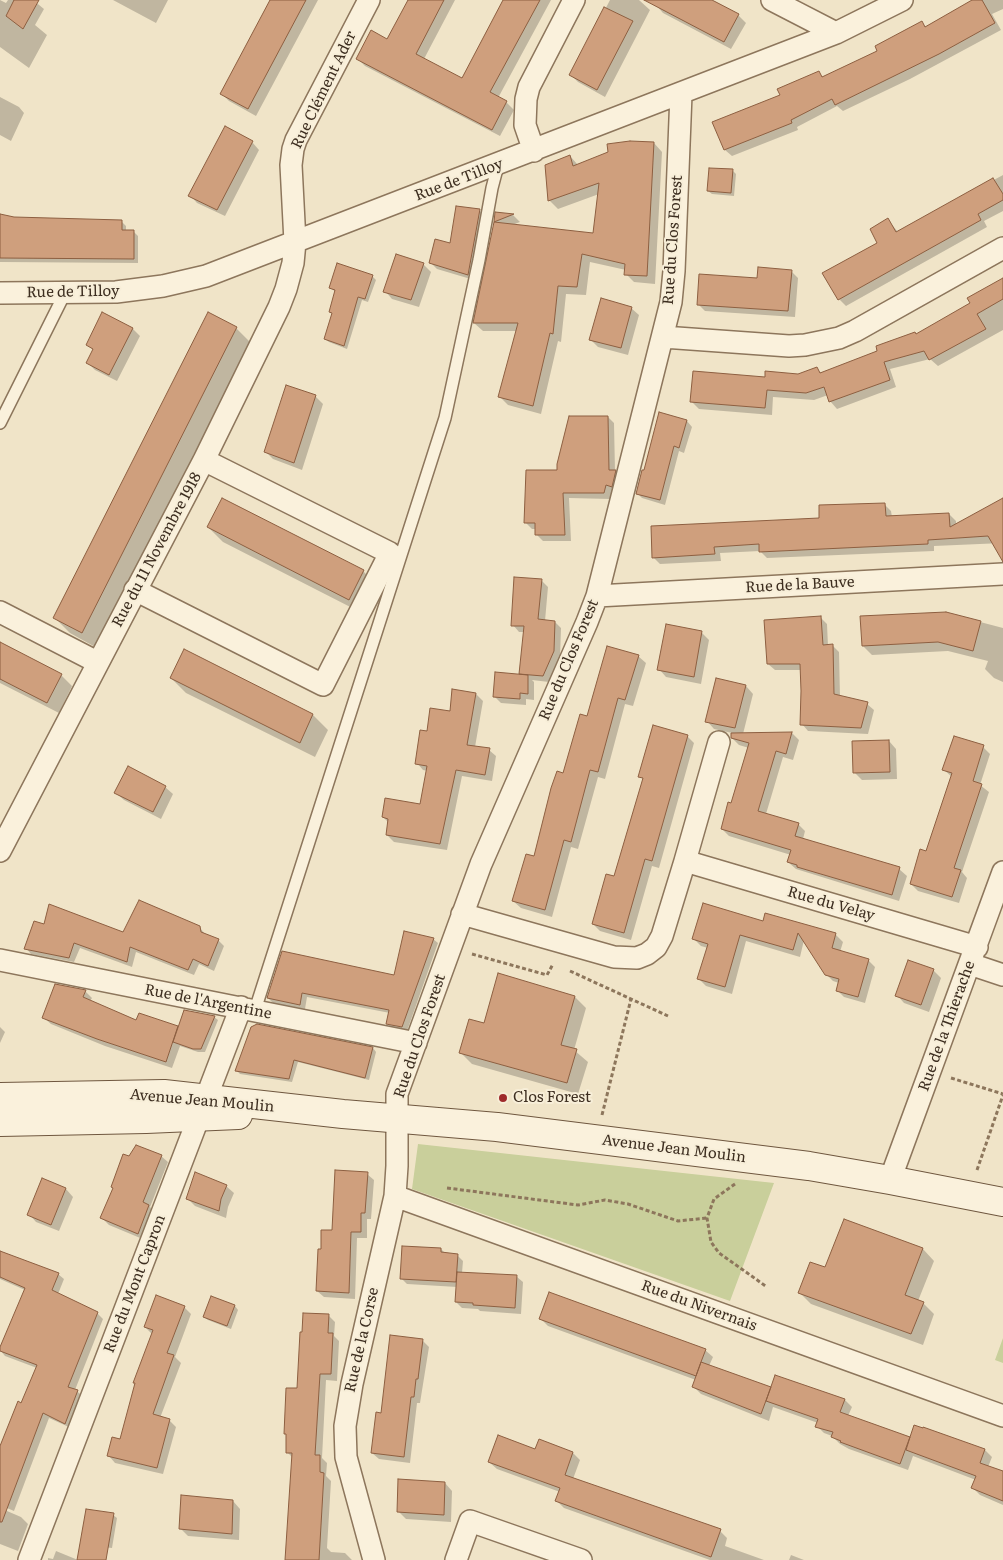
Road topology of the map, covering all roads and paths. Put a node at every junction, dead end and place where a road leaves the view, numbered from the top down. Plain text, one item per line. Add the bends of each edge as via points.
1 (369, 0) edge
2 (574, 0) edge
3 (772, 0) edge
4 (902, 0) edge
5 (836, 34) junction
6 (681, 94) junction
7 (534, 151) junction
8 (498, 165) junction
9 (295, 242) junction
10 (1003, 248) edge
11 (0, 293) edge
12 (65, 293) junction
13 (663, 337) junction
14 (0, 423) edge
15 (204, 460) junction
16 (1003, 574) edge
17 (136, 590) junction
18 (596, 596) junction
19 (0, 612) edge
20 (97, 662) junction
21 (719, 742) dead end
22 (0, 851) edge
23 (685, 861) junction
24 (1003, 872) edge
25 (462, 914) junction
26 (559, 942) junction
27 (450, 948) junction
28 (974, 956) junction
29 (0, 960) edge
30 (553, 963) junction
31 (1003, 975) edge
32 (631, 999) junction
33 (248, 1009) junction
34 (668, 1016) dead end
35 (416, 1043) junction
36 (931, 1071) junction
37 (1003, 1094) edge
38 (0, 1097) edge
39 (203, 1108) junction
40 (396, 1118) junction
41 (0, 1122) edge
42 (595, 1139) junction
43 (768, 1160) junction
44 (890, 1180) junction
45 (444, 1187) dead end
46 (395, 1196) junction
47 (968, 1196) junction
48 (1003, 1202) edge
49 (707, 1218) junction
50 (766, 1287) dead end
51 (1003, 1416) edge
52 (29, 1560) edge
53 (374, 1560) edge
54 (456, 1560) edge
55 (581, 1560) edge

1 - 9 street, Rue Clément Ader via 293,149
2 - 7 street via 529,86 525,125
3 - 5 street
4 - 5 street, Rue de Tilloy
5 - 6 street, Rue de Tilloy
6 - 7 street, Rue de Tilloy
6 - 13 street, Rue du Clos Forest via 674,271
7 - 8 street, Rue de Tilloy
8 - 9 street, Rue de Tilloy
8 - 33 lane via 445,418
9 - 12 street, Rue de Tilloy via 224,270 173,284 116,292
9 - 15 street, Rue du 11 Novembre 1918 via 293,263 279,307
10 - 13 street via 839,338 790,346
11 - 12 street, Rue de Tilloy
12 - 14 lane
13 - 18 street, Rue du Clos Forest
15 - 17 street, Rue du 11 Novembre 1918
15 - 17 street via 390,553 324,685
16 - 18 street, Rue de la Bauve
17 - 20 street, Rue du 11 Novembre 1918
18 - 25 street, Rue du Clos Forest via 484,854
19 - 20 street
20 - 22 street, Rue du 11 Novembre 1918
21 - 23 street
23 - 26 street via 662,936 647,954 626,959
23 - 28 street, Rue du Velay
24 - 28 street, Rue de la Thierache
25 - 26 street
25 - 27 street, Rue du Clos Forest
26 - 30 path
27 - 30 path via 548,975
27 - 35 street, Rue du Clos Forest
28 - 31 street, Rue du Velay
28 - 36 street, Rue de la Thierache
29 - 33 street, Rue de l'Argentine
30 - 32 path
32 - 34 path
32 - 42 path
33 - 35 street, Rue de l'Argentine
33 - 39 street, Rue du Mont Capron
35 - 40 street, Rue du Clos Forest via 397,1094
36 - 37 path
36 - 44 street, Rue de la Thierache
37 - 47 path
38 - 39 street, Avenue Jean Moulin via 137,1094
39 - 40 street, Avenue Jean Moulin
39 - 41 street, Avenue Jean Moulin
39 - 52 street, Rue du Mont Capron
40 - 42 street, Avenue Jean Moulin
40 - 46 street, Rue de la Corse
42 - 43 street, Avenue Jean Moulin
43 - 44 street, Avenue Jean Moulin
43 - 49 path via 714,1199
44 - 47 street, Avenue Jean Moulin
45 - 49 path via 578,1205 605,1200 678,1220
46 - 51 street, Rue du Nivernais
46 - 53 street, Rue de la Corse via 345,1426 346,1457
47 - 48 street, Avenue Jean Moulin
49 - 50 path via 711,1242 719,1253
54 - 55 street via 470,1521

